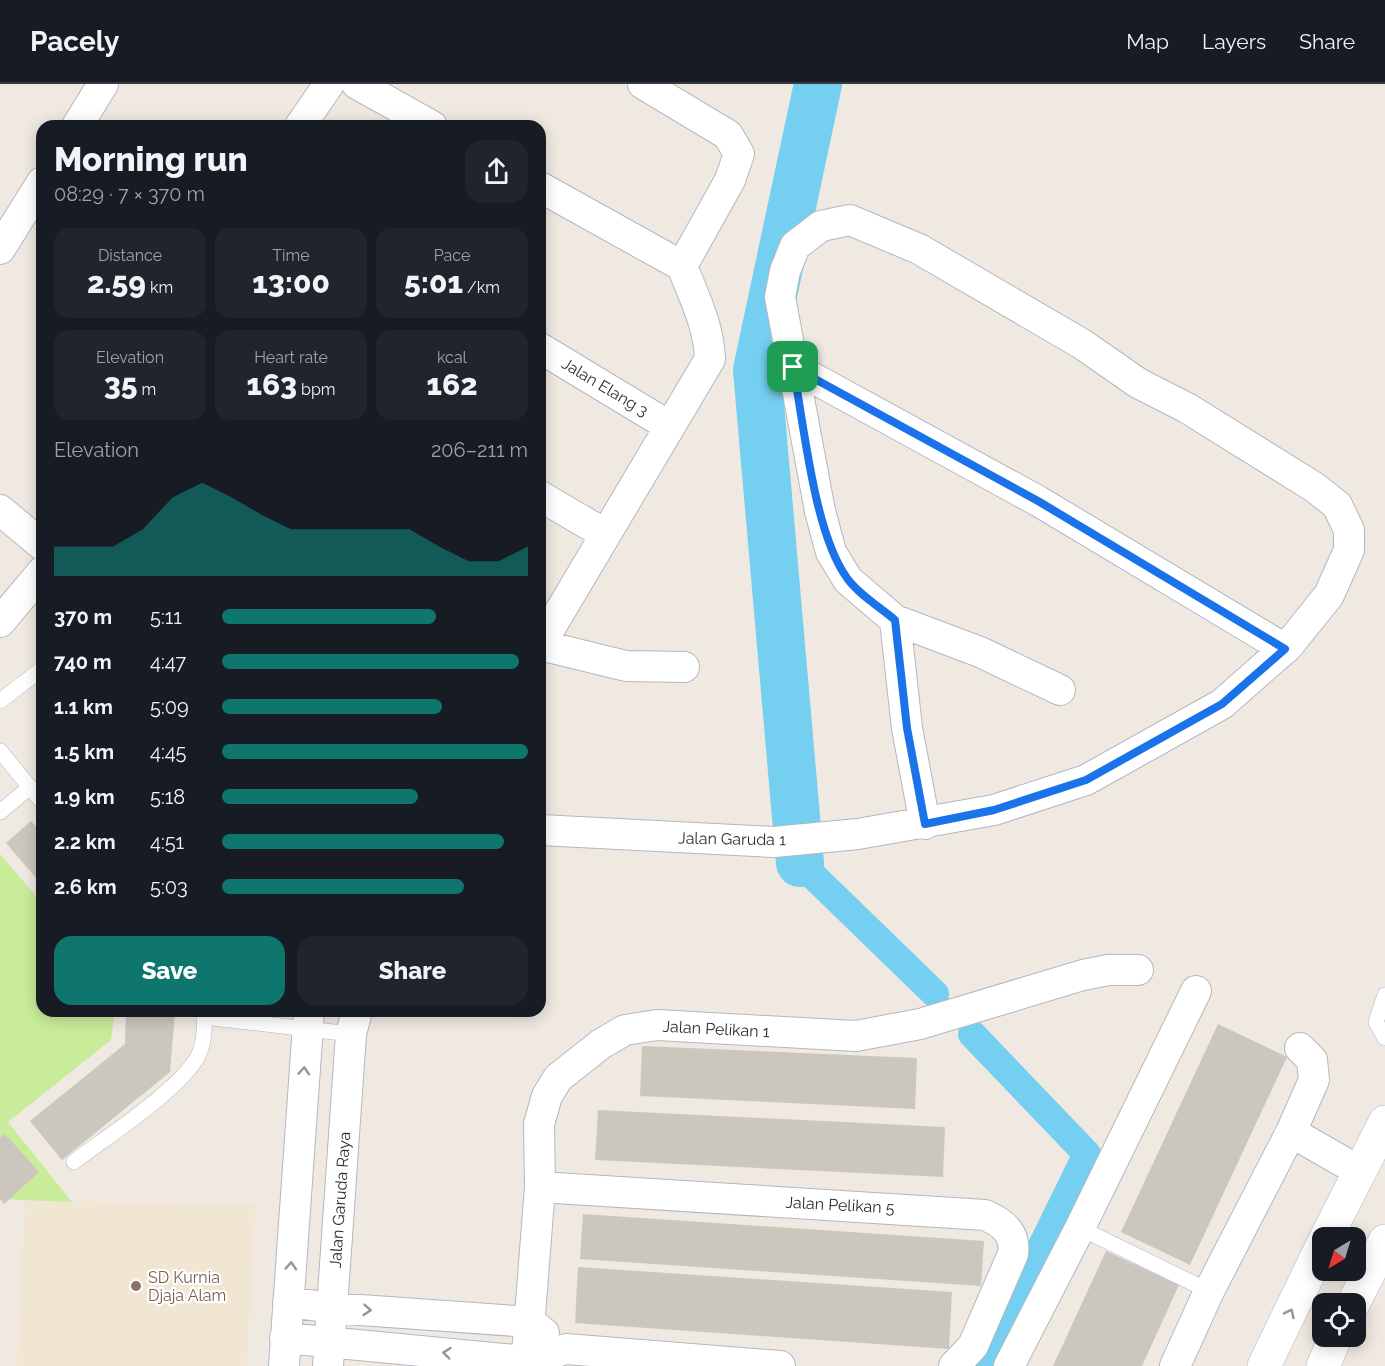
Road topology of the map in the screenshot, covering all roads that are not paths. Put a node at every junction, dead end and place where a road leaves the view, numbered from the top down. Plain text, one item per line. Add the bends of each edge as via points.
1 (103, 84) edge
2 (329, 84) edge
3 (357, 84) edge
4 (643, 84) edge
5 (81, 120) edge
6 (304, 120) edge
7 (421, 120) edge
8 (546, 189) edge
9 (36, 192) edge
10 (0, 249) edge
11 (682, 266) junction
12 (546, 352) edge
13 (793, 367) junction
14 (669, 426) junction
15 (546, 500) edge
16 (0, 510) edge
17 (604, 534) junction
18 (36, 540) edge
19 (36, 579) edge
20 (895, 620) junction
21 (0, 622) edge
22 (546, 635) edge
23 (546, 646) edge
24 (1285, 649) junction
25 (684, 667) dead end
26 (36, 674) edge
27 (1060, 690) dead end
28 (0, 701) edge
29 (0, 751) edge
30 (30, 787) junction
31 (36, 794) edge
32 (0, 812) edge
33 (925, 824) junction
34 (546, 830) edge
35 (1138, 970) dead end
36 (1196, 991) dead end
37 (1385, 995) edge
38 (203, 1017) edge
39 (248, 1017) edge
40 (308, 1021) edge
41 (354, 1023) edge
42 (1385, 1038) edge
43 (1300, 1048) dead end
44 (1385, 1122) edge
45 (1291, 1132) junction
46 (74, 1162) dead end
47 (1359, 1171) junction
48 (540, 1187) junction
49 (1331, 1227) edge
50 (1080, 1228) junction
51 (1385, 1241) edge
52 (1312, 1267) edge
53 (1209, 1291) junction
54 (1359, 1293) edge
55 (288, 1302) junction
56 (332, 1308) junction
57 (530, 1322) junction
58 (1331, 1347) edge
59 (566, 1350) junction
60 (285, 1352) edge
61 (329, 1354) edge
62 (964, 1356) edge
63 (526, 1364) edge
64 (780, 1366) edge
65 (1009, 1366) edge
66 (1175, 1366) edge
67 (1264, 1366) edge
68 (1323, 1366) edge

1 - 5 street
2 - 6 street
3 - 7 street
4 - 11 street via 728,135 739,154 730,180
8 - 11 street
9 - 10 street
11 - 14 street via 708,332 710,359
12 - 14 street, Jalan Elang 3
13 - 20 street, Jalan Garuda 1 via 831,552 848,580
13 - 24 street via 1038,501
13 - 24 street, Jalan Garuda 1 via 780,297 784,271 795,246 804,237 821,226 850,220 919,249 1082,344 1138,383 1187,408 1337,505 1349,530 1349,550 1329,595
14 - 17 street
15 - 17 street
16 - 18 street
17 - 22 street
19 - 21 street
20 - 27 street, Jalan Garuda 1 via 980,652
20 - 33 street via 907,728
23 - 25 street via 626,666
24 - 33 street, Jalan Garuda 1 via 1222,704 1120,764 1086,780 994,810
26 - 28 lane
29 - 30 lane
30 - 31 lane
30 - 32 lane
33 - 34 street, Jalan Garuda 1 via 774,842
35 - 48 street, Jalan Pelikan 1 via 1083,975 920,1024 856,1036 657,1025 625,1030 579,1059 558,1077 547,1096 539,1124
36 - 50 street
37 - 42 lane via 1376,1022
38 - 46 lane via 203,1044 189,1070
39 - 40 lane
40 - 41 lane
55 -> 40 street
41 - 56 street, Jalan Garuda Raya
43 - 45 street via 1312,1060 1316,1073
44 - 47 main road
45 - 47 street
45 - 53 street
47 - 49 main road
48 - 57 street, Jalan Pelikan 1
48 - 62 street, Jalan Pelikan 5 via 985,1215 999,1221 1015,1241 1013,1254
50 - 53 lane
50 - 65 street
51 - 54 main road
67 -> 52 main road
53 - 66 street
55 - 56 street
55 - 60 street
56 -> 57 street
56 - 61 street, Jalan Garuda Raya
57 - 59 street
57 - 63 street, Jalan Pelikan 1
58 - 68 main road
59 - 63 street
59 - 64 street
60 - 61 street
63 -> 61 street

